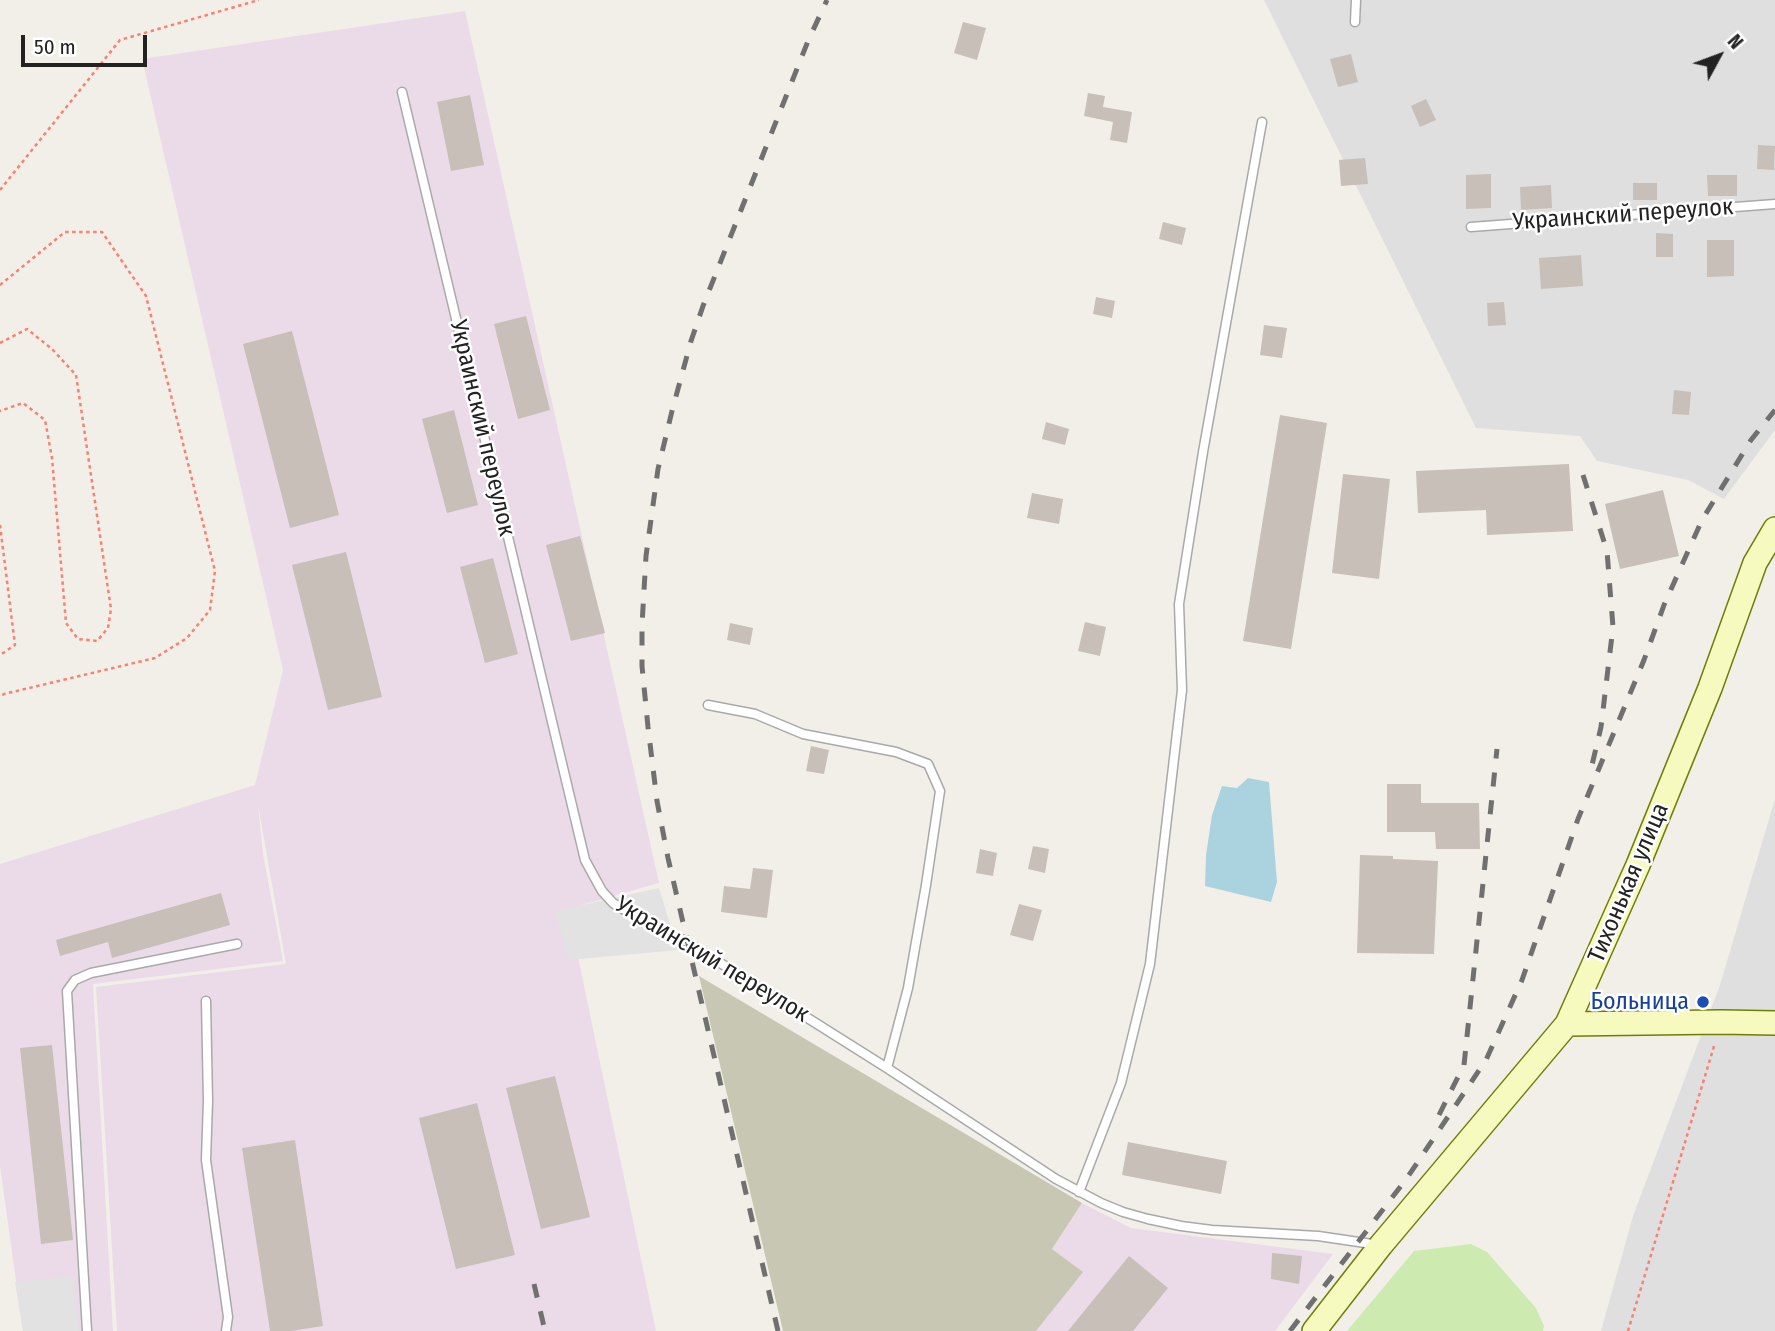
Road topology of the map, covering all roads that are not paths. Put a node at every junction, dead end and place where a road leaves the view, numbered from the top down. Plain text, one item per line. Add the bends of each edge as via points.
1 (1356, 0) edge
2 (1355, 22) dead end
3 (402, 92) dead end
4 (1262, 122) dead end
5 (1775, 205) edge
6 (1471, 227) dead end
7 (1775, 529) edge
8 (708, 705) dead end
9 (237, 943) dead end
10 (206, 1001) dead end
11 (1775, 1023) edge
12 (1567, 1024) junction
13 (887, 1068) junction
14 (1079, 1192) junction
15 (1381, 1245) junction
16 (87, 1331) edge
17 (226, 1331) edge
18 (1314, 1331) edge

1 - 2 lane
3 - 13 lane, Украинский переулок via 585,860 613,903 687,942
4 - 14 lane via 1179,604 1182,690 1150,964 1121,1083
5 - 6 lane, Украинский переулок
7 - 12 street, Тихонькая улица via 1755,563 1638,865
8 - 13 lane via 928,764 940,791 908,988
9 - 16 lane via 91,973 75,980 67,991
10 - 17 lane via 206,1160 228,1317
11 - 12 street
12 - 15 street, Тихонькая улица
13 - 14 lane, Украинский переулок
14 - 15 lane, Украинский переулок via 1123,1212 1181,1226
15 - 18 street, Тихонькая улица

